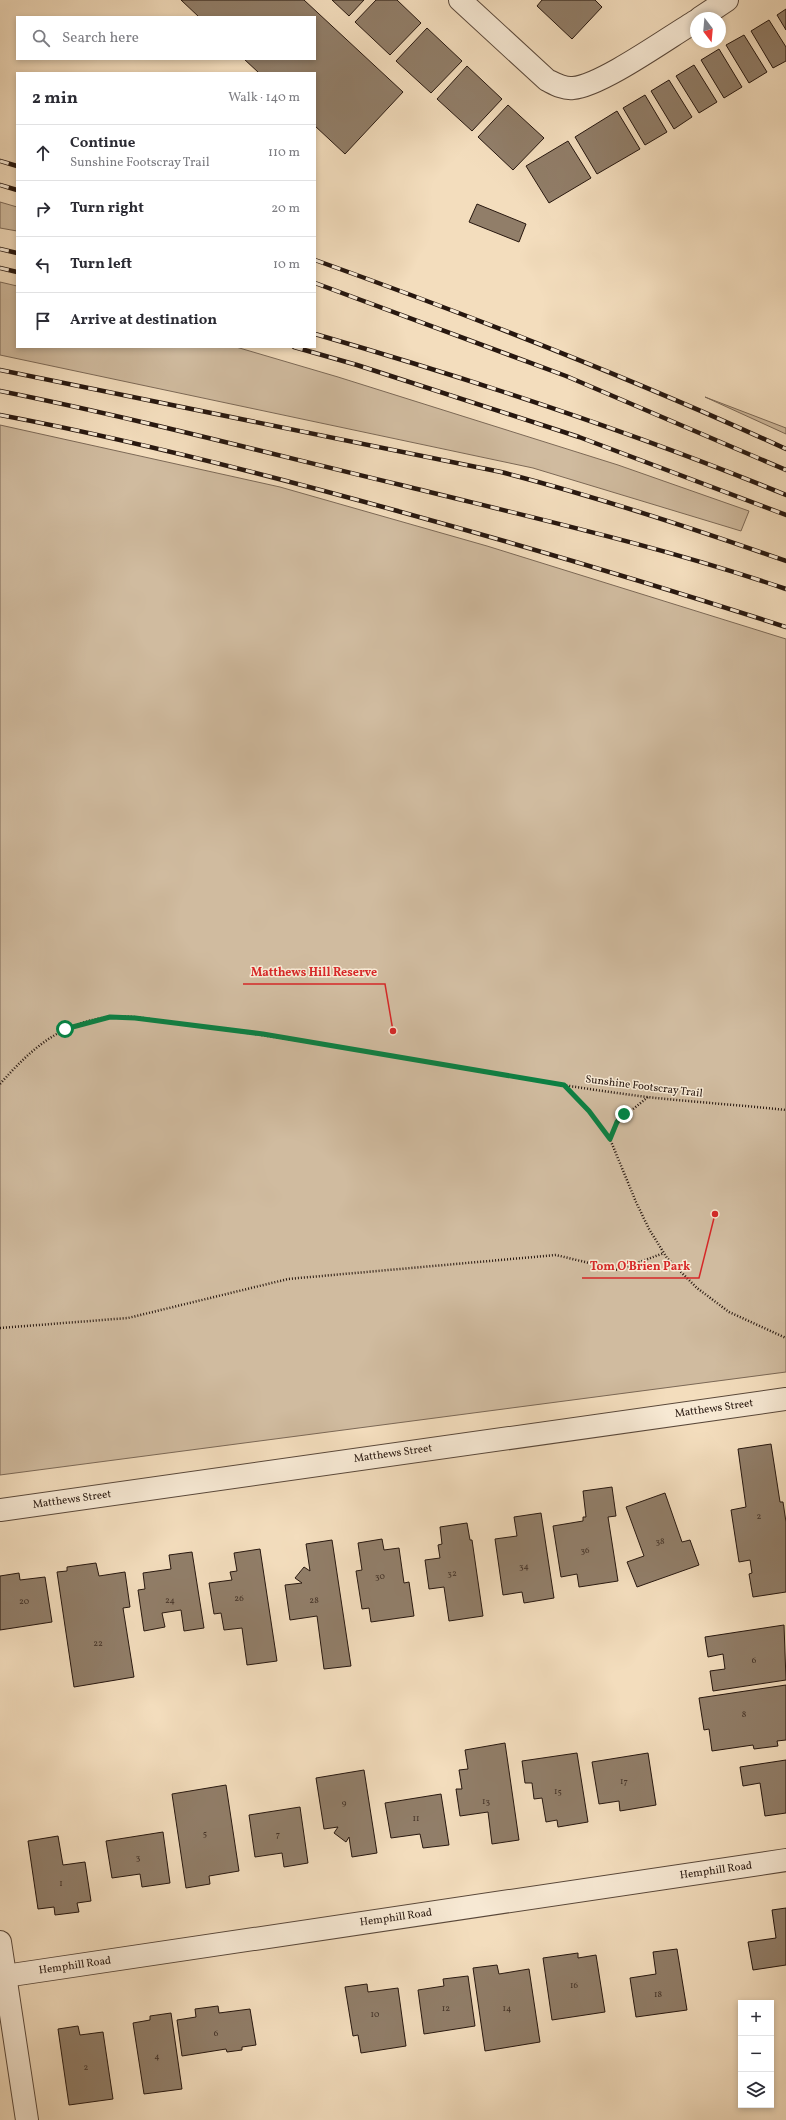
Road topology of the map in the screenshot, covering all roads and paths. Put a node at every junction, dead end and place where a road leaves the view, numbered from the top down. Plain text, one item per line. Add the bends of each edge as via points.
1 (460, 0) edge
2 (727, 0) edge
3 (709, 12) edge
4 (690, 25) edge
5 (0, 1084) edge
6 (564, 1085) junction
7 (648, 1097) junction
8 (786, 1110) edge
9 (610, 1139) junction
10 (664, 1253) junction
11 (0, 1328) edge
12 (786, 1338) edge
13 (786, 1399) edge
14 (0, 1510) edge
15 (786, 1860) edge
16 (0, 1942) edge
17 (5, 1976) junction
18 (27, 2120) edge

1 - 4 street via 546,80 560,87 572,89 586,86 604,77
2 - 3 street
5 - 6 path, Sunshine Footscray Trail via 42,1042 65,1029 110,1017 263,1034
6 - 7 path, Sunshine Footscray Trail
6 - 9 path via 589,1111
7 - 8 path, Sunshine Footscray Trail
7 - 9 path via 617,1122
9 - 10 path via 636,1202
10 - 11 path via 618,1270 556,1255 288,1278 128,1318
10 - 12 path via 697,1288 729,1312
13 - 14 street, Matthews Street
15 - 17 street, Hemphill Road
16 - 17 street
17 - 18 street

